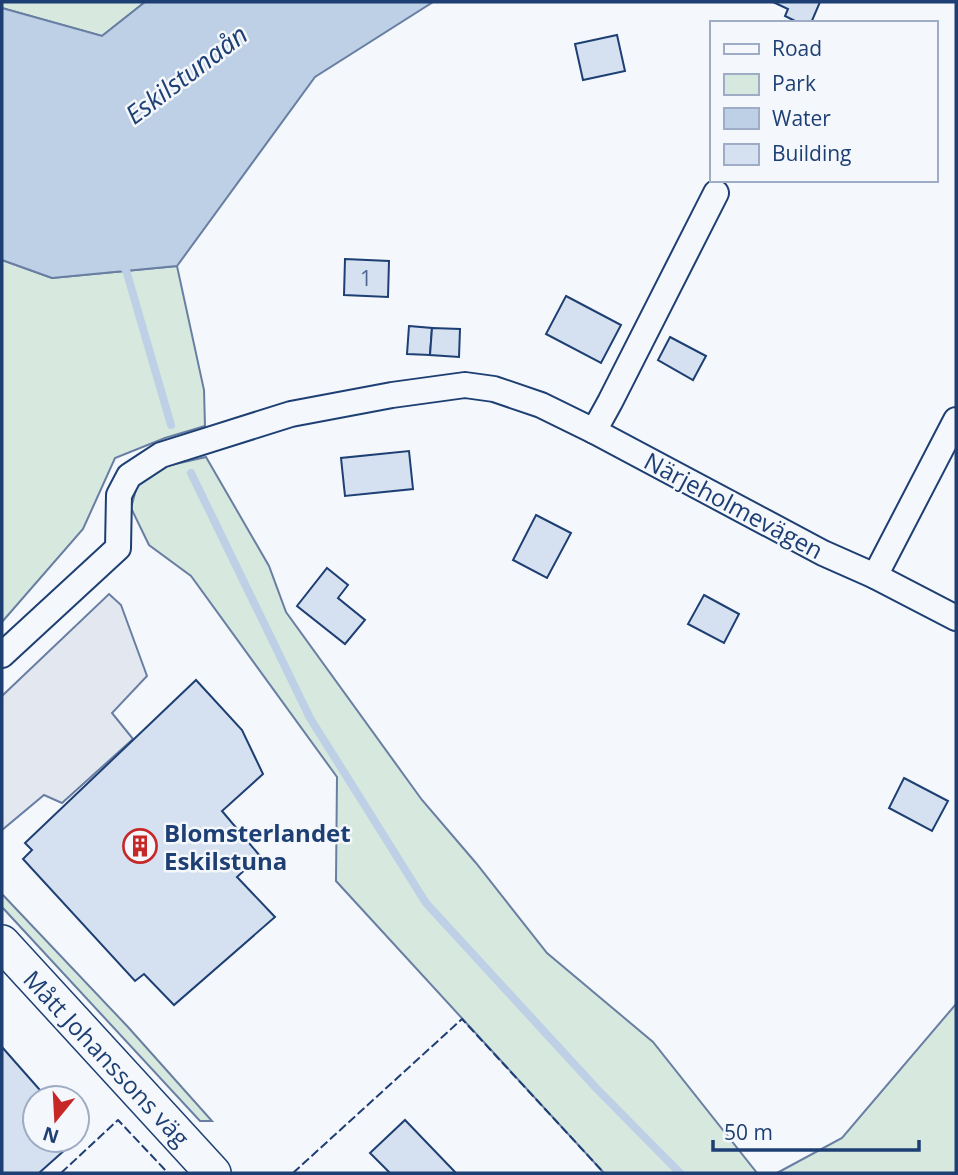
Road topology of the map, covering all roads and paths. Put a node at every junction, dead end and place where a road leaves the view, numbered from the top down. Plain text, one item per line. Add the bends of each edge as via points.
1 (716, 193) dead end
2 (956, 420) edge
3 (594, 431) junction
4 (875, 576) junction
5 (956, 618) edge
6 (2, 655) edge
7 (2, 943) edge
8 (213, 1173) edge

1 - 3 street
2 - 4 street
3 - 4 street, Närjeholmevägen
3 - 6 street, Närjeholmevägen via 519,396 465,385 291,414 161,455 129,476 119,495 118,548
4 - 5 street, Närjeholmevägen
7 - 8 street, Mått Johanssons väg

